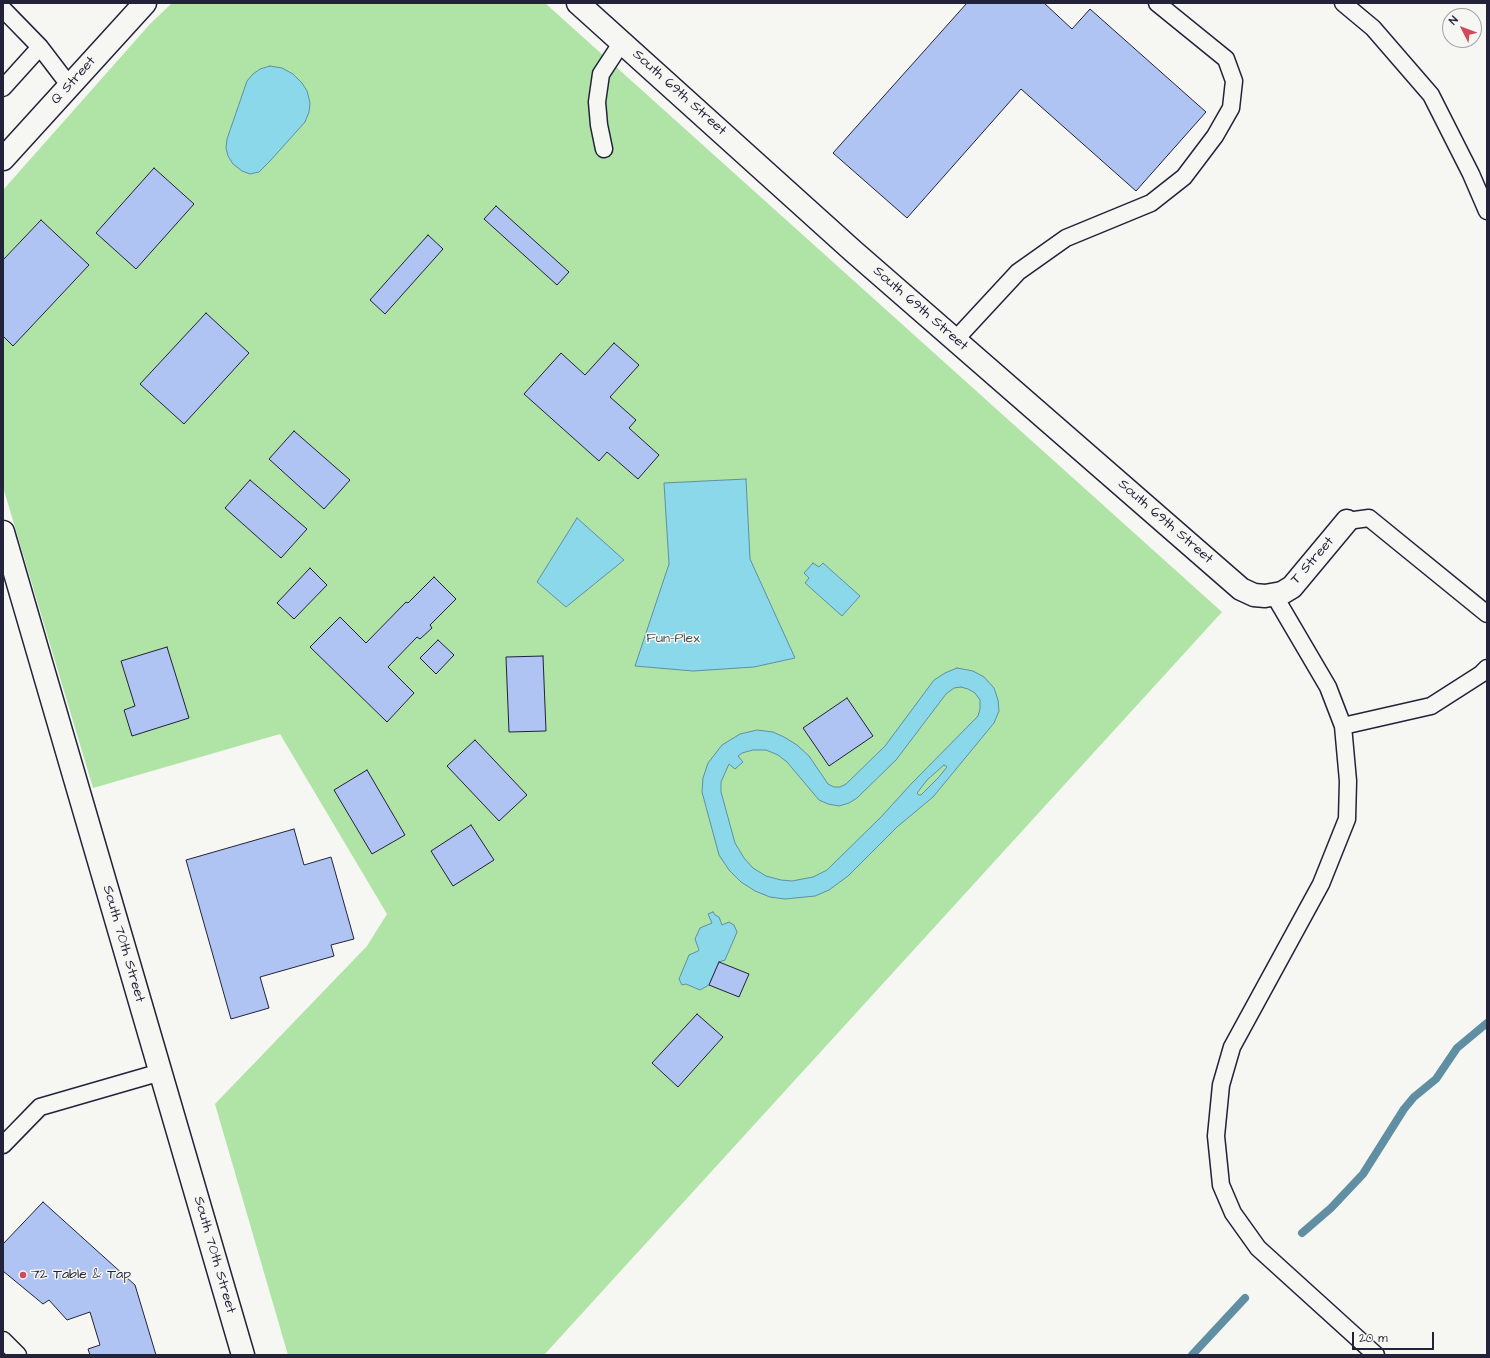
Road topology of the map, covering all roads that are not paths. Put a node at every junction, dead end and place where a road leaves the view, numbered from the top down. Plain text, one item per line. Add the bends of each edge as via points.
1 (145, 3) edge
2 (578, 3) edge
3 (1157, 3) edge
4 (1343, 3) edge
5 (3, 9) edge
6 (622, 42) junction
7 (40, 47) junction
8 (69, 85) junction
9 (3, 88) edge
10 (604, 149) dead end
11 (3, 159) edge
12 (1487, 211) edge
13 (956, 340) junction
14 (1347, 521) joint
15 (3, 532) edge
16 (1274, 595) junction
17 (1487, 614) edge
18 (1487, 668) edge
19 (1342, 726) junction
20 (161, 1072) junction
21 (3, 1145) edge
22 (3, 1340) edge
23 (18, 1355) edge
24 (243, 1355) edge
25 (1376, 1355) edge

1 - 8 street, Q Street
2 - 6 street, South 69th Street
3 - 13 lane via 1226,59 1234,81 1231,108 1215,136 1184,177 1151,203 1066,238 1018,272
4 - 12 lane via 1373,28 1431,95
5 - 7 lane
6 - 10 lane via 601,74 597,102
6 - 13 street, South 69th Street via 853,251
7 - 8 lane
7 - 9 lane
8 - 11 street, Q Street
13 - 16 street, South 69th Street via 1241,589 1254,595
14 - 16 street, T Street via 1292,587
14 - 17 lane via 1369,518
15 - 20 street, South 70th Street
16 - 19 lane via 1328,687
18 - 19 lane via 1431,706
19 - 25 lane via 1348,781 1347,819 1321,884 1232,1047 1222,1085 1216,1136 1220,1185 1233,1213 1258,1248
20 - 21 lane via 40,1107
20 - 24 street, South 70th Street
22 - 23 lane

